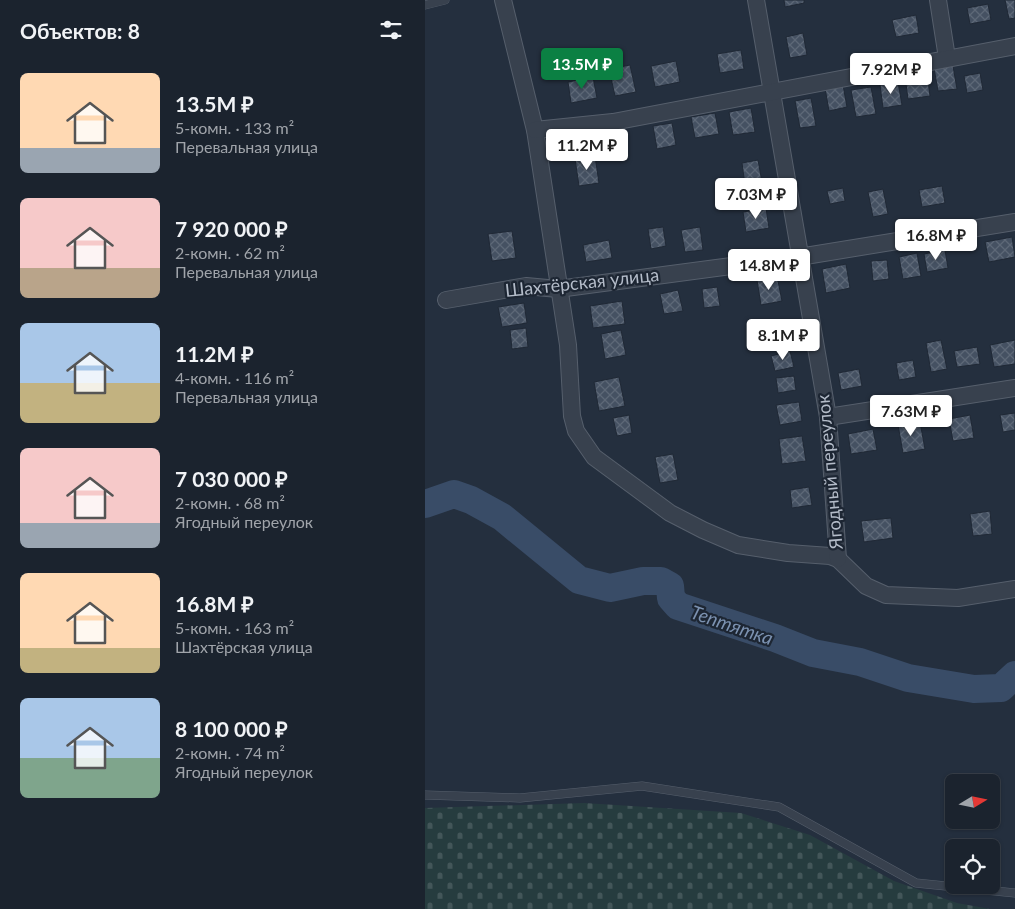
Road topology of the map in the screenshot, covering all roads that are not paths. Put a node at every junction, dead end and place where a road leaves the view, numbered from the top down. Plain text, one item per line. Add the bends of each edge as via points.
1 (445, 0) edge
2 (503, 0) edge
3 (757, 0) edge
4 (937, 0) edge
5 (425, 5) edge
6 (1015, 46) edge
7 (947, 58) junction
8 (773, 90) junction
9 (535, 130) junction
10 (1015, 222) edge
11 (799, 258) junction
12 (558, 289) junction
13 (446, 300) dead end
14 (1015, 388) edge
15 (828, 417) junction
16 (838, 559) junction
17 (1015, 589) edge
18 (425, 795) edge
19 (1015, 892) edge

1 - 5 lane
2 - 9 street
3 - 8 street, Ягодный переулок
4 - 7 street
6 - 7 street
7 - 8 street
8 - 9 street via 605,123
8 - 11 street, Ягодный переулок
9 - 12 street
10 - 11 street, Шахтёрская улица
11 - 12 street, Шахтёрская улица
11 - 15 street, Ягодный переулок
12 - 13 street, Шахтёрская улица via 526,286
12 - 16 street via 568,345 572,416 576,430 594,457 670,513 738,545 788,553 821,554
14 - 15 street
15 - 16 street, Ягодный переулок
16 - 17 street via 866,586 886,595 958,598
18 - 19 lane via 520,798 642,786 779,806 915,883

